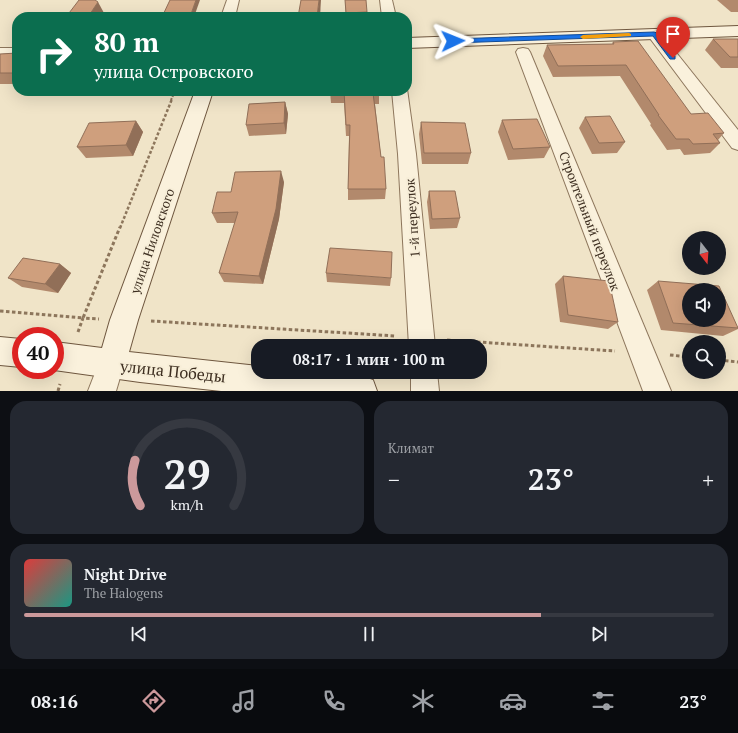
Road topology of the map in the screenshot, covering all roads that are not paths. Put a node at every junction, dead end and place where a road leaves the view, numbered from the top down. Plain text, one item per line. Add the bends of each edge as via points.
1 (234, 0) edge
2 (386, 0) edge
3 (230, 12) edge
4 (388, 12) edge
5 (738, 31) edge
6 (654, 34) junction
7 (412, 43) edge
8 (0, 52) edge
9 (12, 52) edge
10 (523, 52) dead end
11 (202, 96) edge
12 (401, 96) edge
13 (738, 143) edge
14 (422, 339) edge
15 (0, 352) edge
16 (12, 353) edge
17 (64, 357) edge
18 (111, 364) junction
19 (424, 379) edge
20 (102, 391) edge
21 (362, 391) edge
22 (425, 391) edge
23 (656, 391) edge

1 - 3 street
2 - 4 street
5 - 6 street
6 - 7 street
6 - 13 street
8 - 9 street
10 - 23 street, Строительный переулок
11 - 18 street, улица Ниловского
12 - 14 street, 1-й переулок
15 - 16 street
17 - 18 street, улица Победы
18 - 20 street, улица Ниловского
18 - 21 street, улица Победы
19 - 22 street

